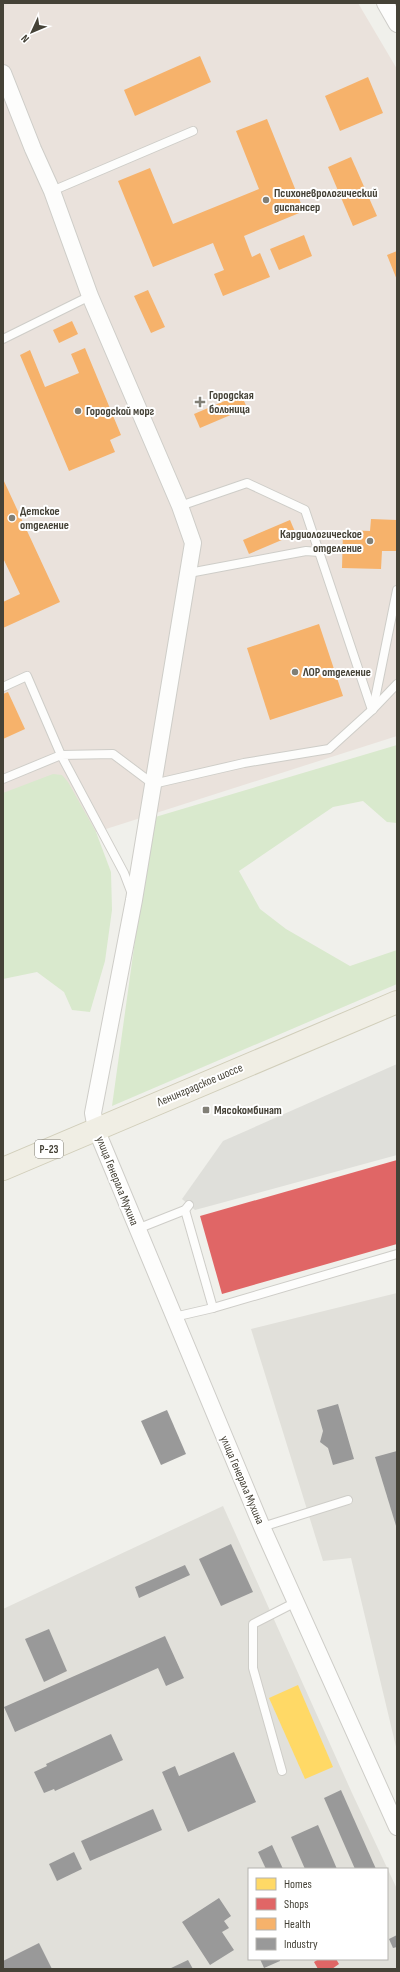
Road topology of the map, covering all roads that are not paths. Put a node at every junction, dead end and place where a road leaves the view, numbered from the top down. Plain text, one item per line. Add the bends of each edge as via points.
1 (385, 3) edge
2 (397, 24) edge
3 (3, 73) edge
4 (193, 132) dead end
5 (52, 191) junction
6 (90, 296) junction
7 (3, 339) edge
8 (180, 506) junction
9 (319, 552) junction
10 (189, 573) junction
11 (397, 590) edge
12 (397, 684) edge
13 (3, 687) edge
14 (372, 710) junction
15 (61, 755) junction
16 (3, 779) edge
17 (154, 784) junction
18 (134, 900) junction
19 (397, 1002) edge
20 (96, 1129) junction
21 (3, 1169) edge
22 (137, 1228) junction
23 (397, 1254) edge
24 (213, 1308) junction
25 (174, 1317) junction
26 (348, 1500) dead end
27 (262, 1528) junction
28 (296, 1602) junction
29 (282, 1771) dead end
30 (397, 1827) edge

1 - 2 street
3 - 5 street, улица Генерала Мухина via 32,149
4 - 5 lane
5 - 6 street, улица Генерала Мухина
6 - 7 lane
6 - 8 street, улица Генерала Мухина
8 - 9 lane via 247,483 305,510
8 - 10 street, улица Генерала Мухина via 193,544
9 - 10 lane via 306,551
9 - 14 lane
10 - 17 street, улица Генерала Мухина
11 - 14 lane
12 - 14 lane
13 - 15 lane via 27,676
14 - 17 lane via 329,749 244,763
15 - 16 lane
15 - 17 lane via 113,754
15 - 18 lane via 124,874
17 - 18 street, улица Генерала Мухина
18 - 20 street, улица Генерала Мухина via 92,1113
19 - 20 main road, Ленинградское шоссе
20 - 21 main road, Ленинградское шоссе / Р-23
20 - 22 street, улица Генерала Мухина
22 - 24 lane via 187,1208
22 - 25 street, улица Генерала Мухина
23 - 24 lane
24 - 25 lane
25 - 27 street, улица Генерала Мухина
26 - 27 lane
27 - 28 street, улица Генерала Мухина
28 - 29 lane via 253,1624 253,1668
28 - 30 street, улица Генерала Мухина

